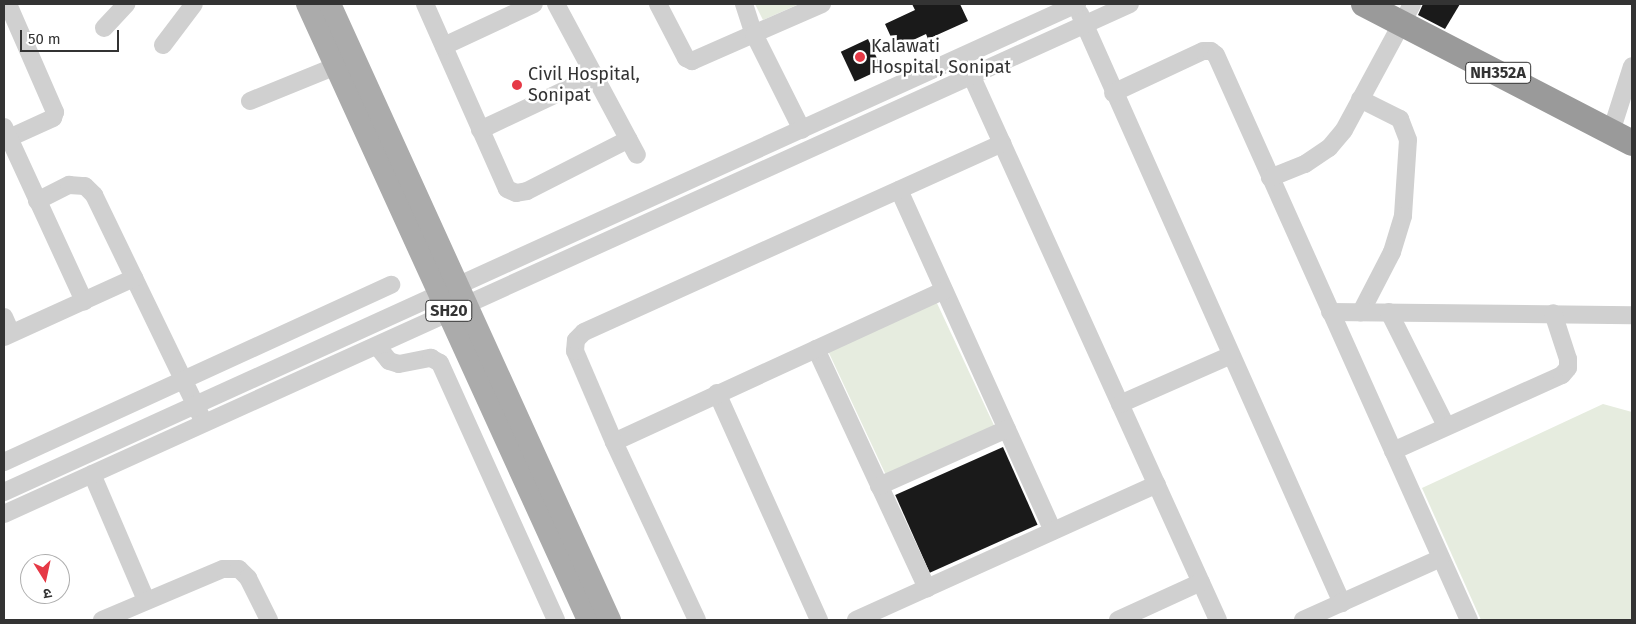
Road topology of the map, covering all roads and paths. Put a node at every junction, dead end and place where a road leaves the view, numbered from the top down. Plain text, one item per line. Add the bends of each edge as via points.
1 (8, 4) edge
2 (126, 4) edge
3 (307, 4) edge
4 (330, 4) edge
5 (425, 4) edge
6 (534, 4) edge
7 (556, 4) edge
8 (658, 4) edge
9 (744, 4) edge
10 (822, 4) edge
11 (1077, 4) edge
12 (1130, 4) edge
13 (1364, 4) edge
14 (186, 7) edge
15 (1406, 13) edge
16 (1083, 25) junction
17 (104, 28) dead end
18 (754, 34) junction
19 (163, 45) dead end
20 (444, 46) junction
21 (962, 56) junction
22 (336, 66) junction
23 (1632, 66) edge
24 (595, 76) junction
25 (971, 76) junction
26 (1113, 93) junction
27 (1360, 99) junction
28 (250, 101) dead end
29 (480, 130) junction
30 (802, 130) junction
31 (6, 133) edge
32 (1622, 137) edge
33 (1002, 143) junction
34 (1270, 178) junction
35 (899, 190) junction
36 (37, 201) junction
37 (134, 278) junction
38 (391, 285) dead end
39 (944, 290) junction
40 (454, 300) junction
41 (84, 301) junction
42 (1330, 312) junction
43 (1361, 312) junction
44 (1389, 312) junction
45 (1554, 312) junction
46 (1632, 315) edge
47 (4, 317) edge
48 (7, 335) edge
49 (377, 346) junction
50 (816, 348) junction
51 (1231, 355) junction
52 (184, 382) junction
53 (717, 393) junction
54 (1120, 404) junction
55 (196, 405) junction
56 (205, 423) junction
57 (1446, 426) junction
58 (1007, 428) junction
59 (614, 442) junction
60 (1393, 451) junction
61 (4, 462) edge
62 (92, 474) junction
63 (1156, 484) junction
64 (879, 486) junction
65 (4, 492) edge
66 (4, 514) edge
67 (1053, 531) junction
68 (1441, 558) junction
69 (1201, 582) junction
70 (927, 588) junction
71 (146, 600) junction
72 (1342, 603) junction
73 (121, 616) edge
74 (102, 620) edge
75 (269, 620) edge
76 (556, 620) edge
77 (588, 620) edge
78 (610, 620) edge
79 (697, 620) edge
80 (819, 620) edge
81 (856, 620) edge
82 (1118, 620) edge
83 (1218, 620) edge
84 (1304, 620) edge
85 (1469, 620) edge

1 - 31 street via 55,112 53,118
2 - 17 street
3 - 22 main road, SH20
4 - 40 main road, SH20
5 - 20 street
6 - 20 street
7 - 24 street
8 - 18 street via 686,58 692,61
9 - 18 street
10 - 18 street
11 - 16 street
11 - 21 street
12 - 16 street
13 - 15 highway, NH352A
14 - 19 street
15 - 27 street
15 - 32 highway, NH352A
16 - 25 street
16 - 26 street
18 - 30 street
20 - 29 street
21 - 25 street
21 - 30 street
22 - 28 street
22 - 40 main road, SH20
23 - 32 street
24 - 29 street
24 - 29 street via 633,147 516,193 502,182
25 - 33 street
25 - 40 street
26 - 34 street via 1203,51 1211,51
26 - 51 street
27 - 34 street via 1344,130 1329,148 1305,164
27 - 43 street via 1400,119 1408,140 1403,216 1392,252
30 - 40 street
31 - 36 street
33 - 35 street
33 - 54 street
34 - 42 street
35 - 39 street
35 - 59 street via 584,332 576,340 575,352
36 - 37 street via 69,186 85,186 94,195
36 - 41 street
37 - 41 street
37 - 52 street
38 - 52 street
39 - 50 street
39 - 58 street
40 - 49 street
40 - 55 street
40 - 77 main road, SH20
40 - 78 main road, SH20
41 - 48 street
42 - 43 street
42 - 60 street
43 - 44 street
44 - 45 street
44 - 57 street
45 - 46 street
45 - 57 street via 1568,359 1568,368 1562,375
47 - 48 street
49 - 56 street
49 - 76 street via 389,361 400,364 431,358 440,363
50 - 53 street
50 - 64 street
51 - 54 street
51 - 72 street
52 - 55 street
52 - 61 street
53 - 59 street
53 - 80 street
54 - 63 street
55 - 56 street
55 - 65 street
56 - 62 street
57 - 60 street
58 - 64 street
58 - 67 street
59 - 79 street
60 - 68 street
62 - 66 street
62 - 71 street
63 - 67 street
63 - 69 street
64 - 70 street
67 - 70 street
68 - 72 street
68 - 85 street
69 - 82 street
69 - 83 street
70 - 81 street
71 - 73 street
71 - 75 street via 223,569 239,569 248,578
72 - 84 street
73 - 74 street

